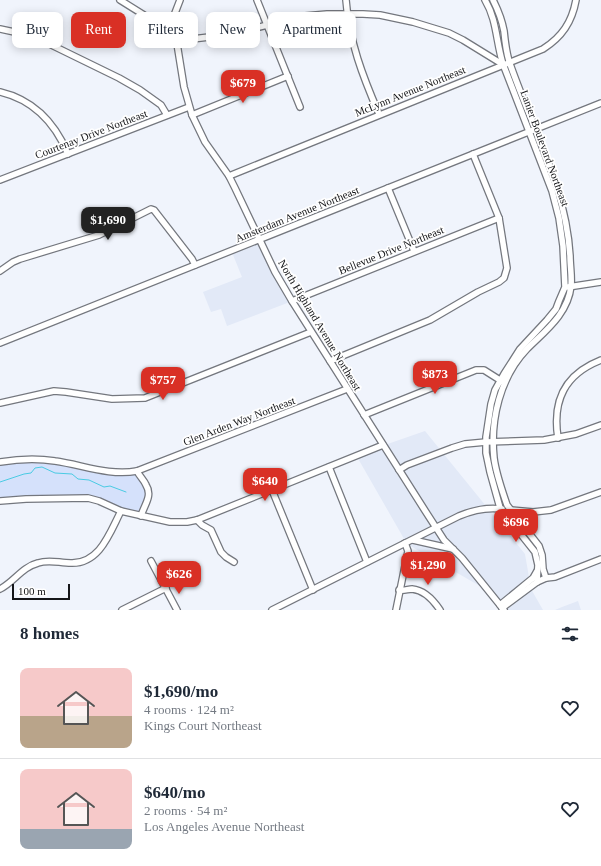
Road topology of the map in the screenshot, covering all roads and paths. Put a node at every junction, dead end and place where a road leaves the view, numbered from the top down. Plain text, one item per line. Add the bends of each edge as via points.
1 (120, 0) edge
2 (180, 0) edge
3 (257, 0) edge
4 (346, 0) edge
5 (485, 0) edge
6 (493, 0) edge
7 (576, 0) edge
8 (139, 12) edge
9 (176, 12) edge
10 (347, 12) edge
11 (356, 13) edge
12 (267, 25) junction
13 (0, 28) edge
14 (198, 38) edge
15 (498, 46) junction
16 (505, 46) junction
17 (178, 48) edge
18 (354, 48) edge
19 (509, 62) junction
20 (502, 64) junction
21 (288, 76) junction
22 (0, 92) edge
23 (601, 103) edge
24 (189, 107) junction
25 (300, 107) dead end
26 (380, 114) junction
27 (167, 115) junction
28 (192, 115) junction
29 (536, 129) junction
30 (529, 132) junction
31 (68, 154) junction
32 (473, 154) junction
33 (229, 176) junction
34 (0, 180) edge
35 (388, 188) junction
36 (499, 218) junction
37 (563, 221) junction
38 (260, 240) junction
39 (414, 251) junction
40 (195, 265) junction
41 (0, 271) edge
42 (601, 282) edge
43 (568, 287) junction
44 (292, 301) junction
45 (311, 332) junction
46 (0, 341) edge
47 (601, 360) edge
48 (330, 361) junction
49 (502, 382) junction
50 (347, 389) junction
51 (0, 403) edge
52 (364, 415) junction
53 (601, 425) edge
54 (558, 438) junction
55 (486, 442) junction
56 (493, 442) junction
57 (383, 445) junction
58 (0, 462) edge
59 (329, 467) junction
60 (399, 470) junction
61 (137, 471) junction
62 (272, 490) junction
63 (601, 492) edge
64 (0, 501) edge
65 (505, 509) junction
66 (121, 511) junction
67 (142, 516) junction
68 (197, 520) junction
69 (436, 528) junction
70 (412, 540) junction
71 (405, 543) junction
72 (453, 549) junction
73 (601, 559) edge
74 (151, 561) dead end
75 (234, 562) dead end
76 (367, 562) junction
77 (540, 570) junction
78 (546, 578) junction
79 (537, 582) junction
80 (166, 588) junction
81 (0, 589) edge
82 (313, 590) junction
83 (399, 590) junction
84 (502, 608) edge
85 (122, 610) edge
86 (177, 610) edge
87 (272, 610) edge
88 (396, 610) edge
89 (440, 610) edge

1 - 8 street
2 - 9 street, North Highland Avenue Northeast
3 - 12 street
4 - 10 street
5 - 15 street, Lanier Boulevard Northeast via 495,24
6 - 16 street, Lanier Boulevard Northeast via 499,14
7 - 19 street, McLynn Avenue Northeast via 568,24 557,39 543,49
11 - 20 street via 396,18 430,27 463,40
12 - 14 street
12 - 21 street
13 - 27 street via 33,36 119,78 160,105
15 - 16 street
15 - 20 street, Lanier Boulevard Northeast
16 - 19 street, Lanier Boulevard Northeast
17 - 24 street, North Highland Avenue Northeast
18 - 26 street
19 - 20 street, McLynn Avenue Northeast
19 - 29 street, Lanier Boulevard Northeast
20 - 26 street, McLynn Avenue Northeast
20 - 30 street, Lanier Boulevard Northeast
21 - 25 street
21 - 28 street
22 - 31 street via 30,104 41,113 58,134
23 - 29 street, Amsterdam Avenue Northeast
24 - 27 street, Courtenay Drive Northeast
24 - 28 street, North Highland Avenue Northeast
26 - 33 street, McLynn Avenue Northeast
27 - 31 street, Courtenay Drive Northeast
28 - 33 street, North Highland Avenue Northeast via 205,142
29 - 30 street, Amsterdam Avenue Northeast
29 - 37 street, Lanier Boulevard Northeast via 556,184
30 - 32 street, Amsterdam Avenue Northeast
30 - 37 street, Lanier Boulevard Northeast
31 - 34 street, Courtenay Drive Northeast
32 - 35 street, Amsterdam Avenue Northeast
32 - 36 street
33 - 38 street, North Highland Avenue Northeast
35 - 38 street, Amsterdam Avenue Northeast
35 - 39 street
36 - 39 street, Bellevue Drive Northeast
36 - 48 street via 507,268 502,280 430,320
37 - 43 street, Lanier Boulevard Northeast
38 - 40 street, Amsterdam Avenue Northeast
38 - 44 street, North Highland Avenue Northeast
39 - 44 street, Bellevue Drive Northeast
40 - 41 street via 151,209 99,235 20,259
40 - 46 street, Amsterdam Avenue Northeast
42 - 43 street
43 - 49 street, Lanier Boulevard Northeast via 556,310 510,362
44 - 45 street, North Highland Avenue Northeast
45 - 48 street, North Highland Avenue Northeast
45 - 51 street via 145,398 112,399 60,391
47 - 54 street via 581,370 563,391 556,414
48 - 50 street, North Highland Avenue Northeast
49 - 52 street via 484,370 476,370
49 - 55 street, Lanier Boulevard Northeast via 491,404
49 - 56 street, Lanier Boulevard Northeast
50 - 52 street, North Highland Avenue Northeast
50 - 61 street, Glen Arden Way Northeast
52 - 57 street, North Highland Avenue Northeast
53 - 54 street
54 - 56 street
55 - 56 street
55 - 60 street via 452,448
55 - 65 street, Lanier Boulevard Northeast via 490,472
56 - 65 street, Lanier Boulevard Northeast via 496,471 507,505
57 - 59 street
57 - 60 street, North Highland Avenue Northeast
58 - 61 street, Glen Arden Way Northeast via 42,459 111,472
59 - 62 street
59 - 76 street
60 - 69 street, North Highland Avenue Northeast
61 - 67 street via 149,492
62 - 68 street
62 - 82 street
63 - 65 street via 551,510 533,512
64 - 66 street via 88,498
65 - 69 street via 490,507 473,511
65 - 77 street, Lanier Boulevard Northeast via 535,552
65 - 77 street, Lanier Boulevard Northeast via 539,546 542,555
66 - 67 street
66 - 81 street via 101,549 90,559 74,563 37,563
67 - 68 street via 176,522
68 - 75 street via 212,530 221,552
69 - 70 street
69 - 72 street, North Highland Avenue Northeast
70 - 71 street
70 - 72 street
71 - 76 street
71 - 83 street via 408,551
72 - 84 street, North Highland Avenue Northeast
73 - 78 street
74 - 80 street
76 - 82 street
77 - 78 street, Lanier Boulevard Northeast
77 - 79 street, Lanier Boulevard Northeast
77 - 84 street
78 - 79 street
79 - 84 street
80 - 85 street
80 - 86 street
82 - 87 street
83 - 88 street
83 - 89 street via 410,589 420,592 430,598

